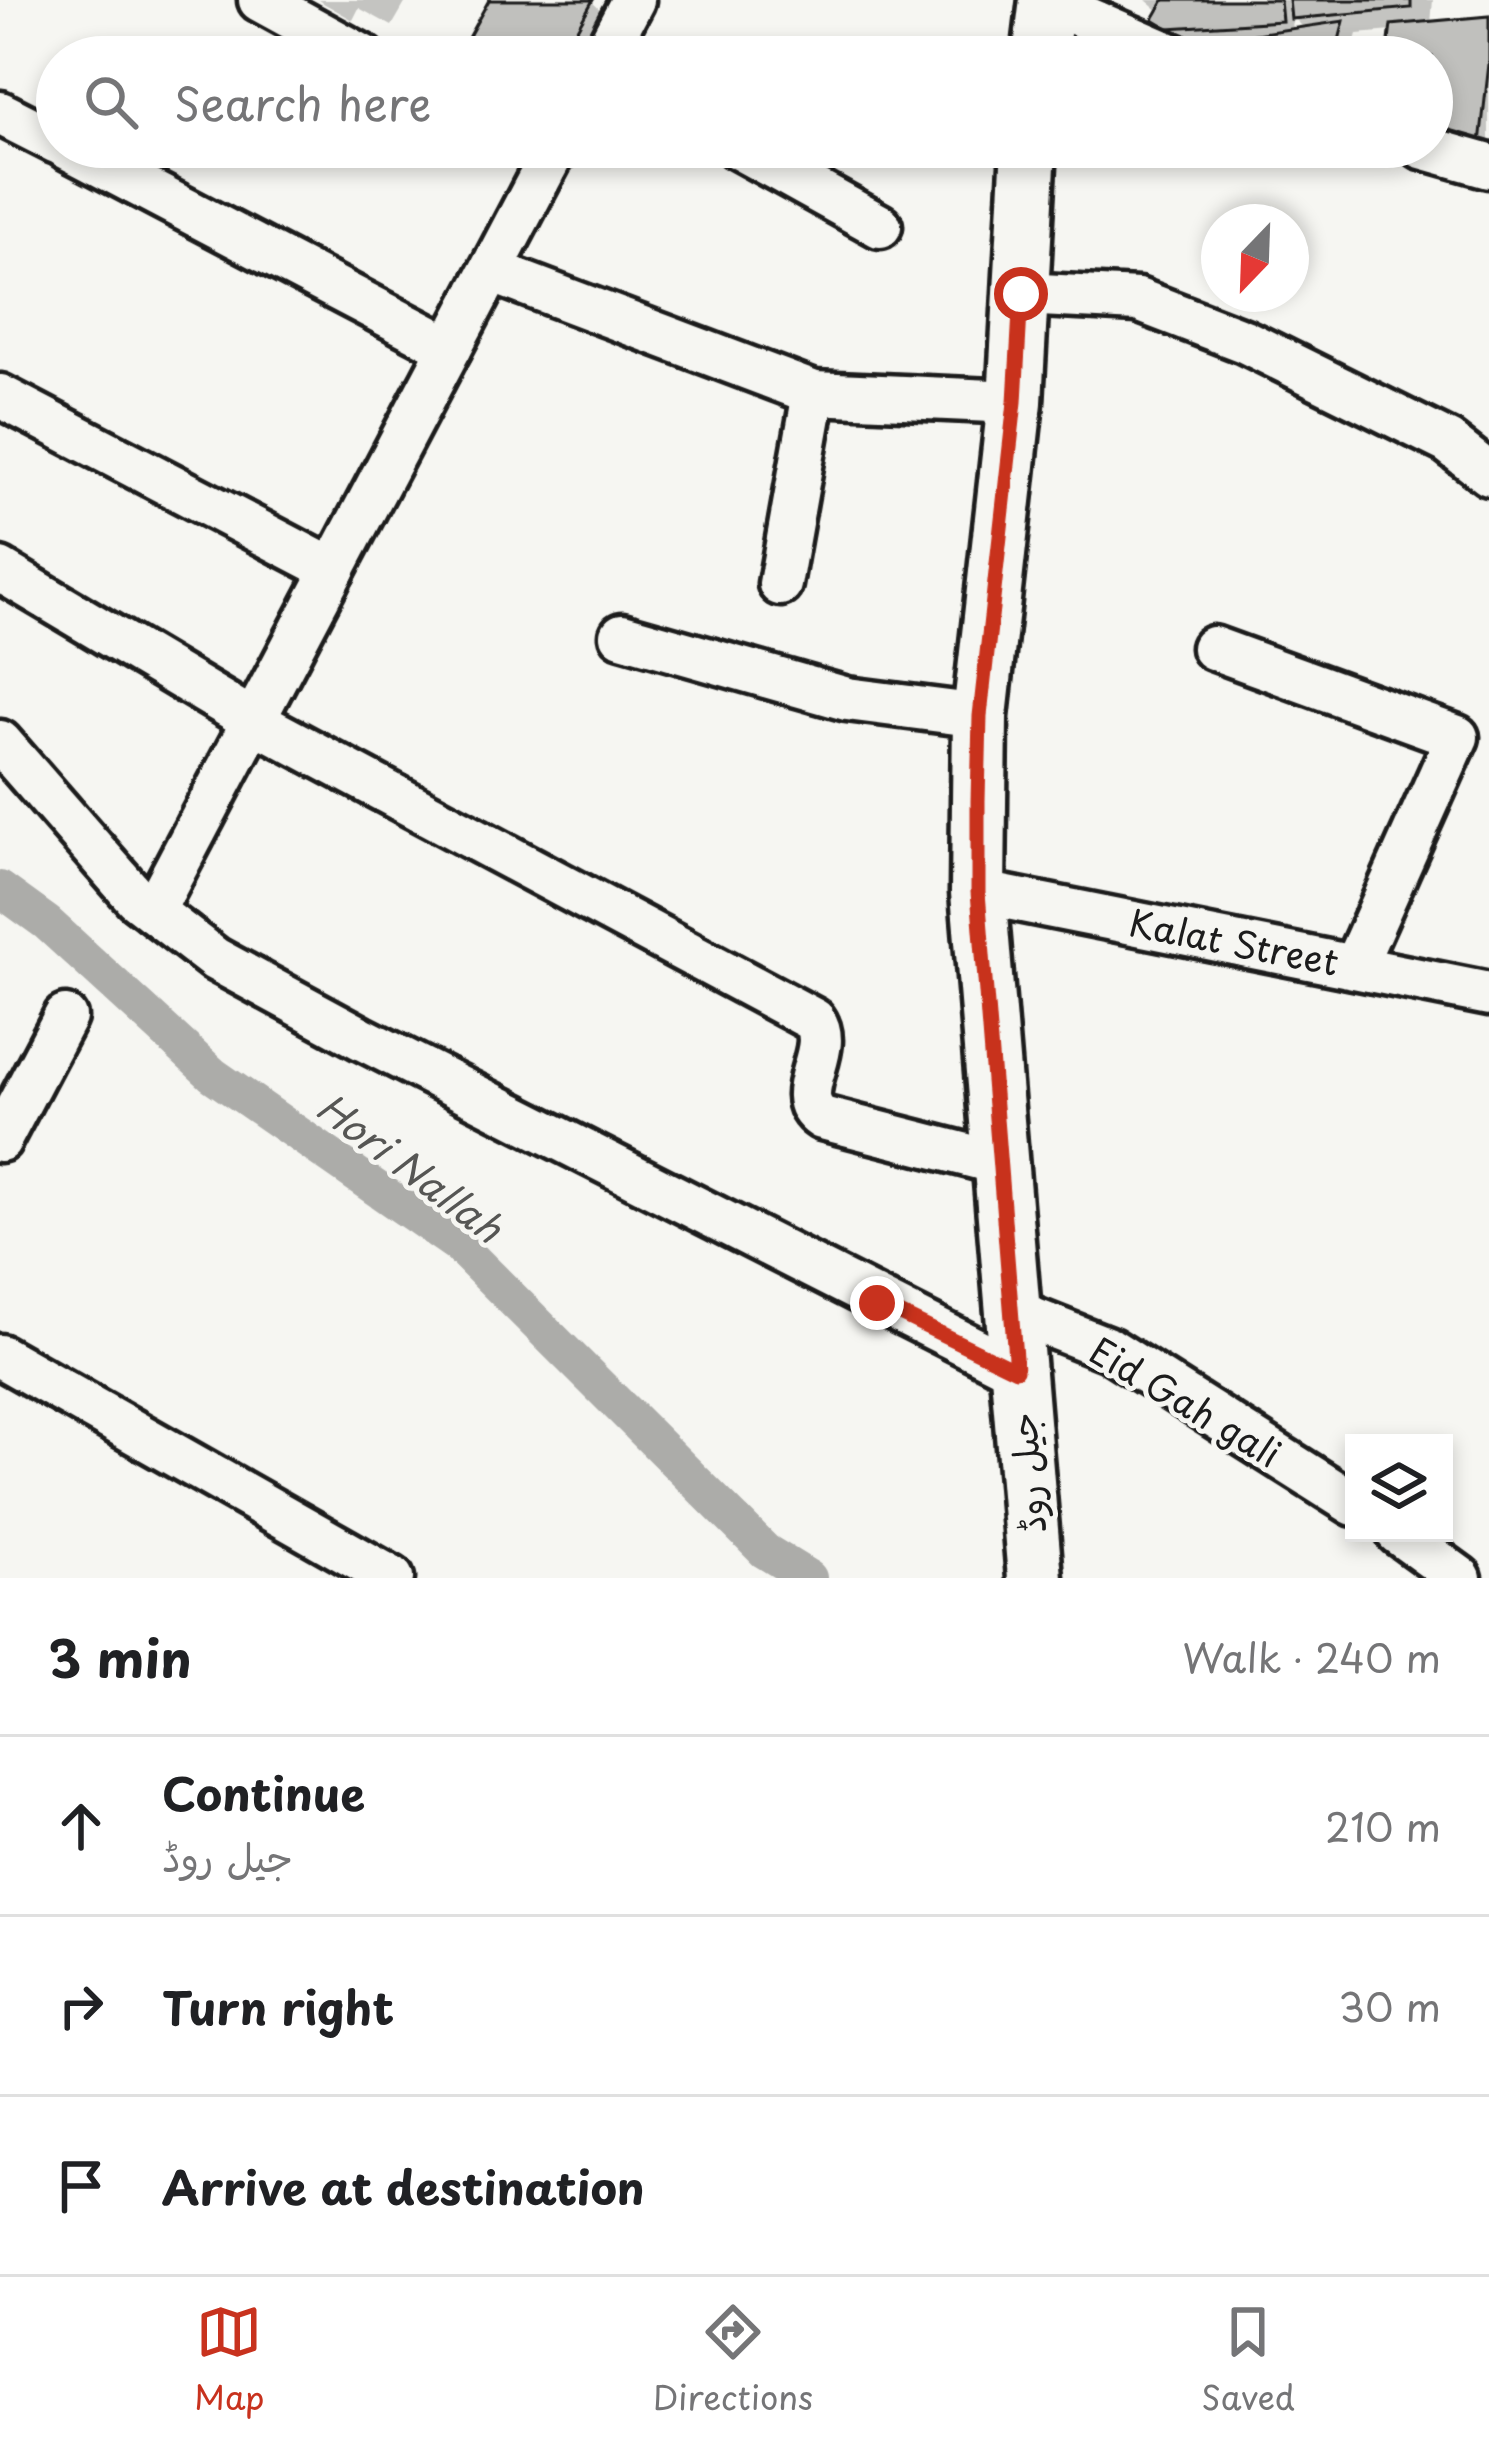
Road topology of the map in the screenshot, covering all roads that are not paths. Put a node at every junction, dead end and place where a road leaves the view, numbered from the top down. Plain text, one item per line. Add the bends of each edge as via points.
1 (260, 0) edge
2 (633, 0) edge
3 (1047, 0) edge
4 (326, 36) edge
5 (614, 36) edge
6 (1043, 36) edge
7 (1128, 36) edge
8 (0, 112) edge
9 (36, 131) edge
10 (1453, 156) edge
11 (1489, 166) edge
12 (106, 168) edge
13 (536, 168) edge
14 (775, 168) edge
15 (1028, 168) edge
16 (880, 226) dead end
17 (491, 271) junction
18 (1021, 294) junction
19 (450, 348) junction
20 (814, 393) junction
21 (0, 396) edge
22 (1015, 402) junction
23 (1489, 474) edge
24 (0, 570) edge
25 (333, 570) junction
26 (780, 584) dead end
27 (622, 635) dead end
28 (1213, 648) dead end
29 (980, 716) junction
30 (252, 721) junction
31 (0, 742) edge
32 (978, 892) junction
33 (153, 911) junction
34 (1355, 965) junction
35 (1489, 994) edge
36 (65, 1018) dead end
37 (0, 1140) edge
38 (1002, 1164) junction
39 (1012, 1311) junction
40 (0, 1356) edge
41 (1016, 1370) junction
42 (1345, 1498) edge
43 (1410, 1542) edge
44 (392, 1578) edge
45 (1036, 1578) edge
46 (1460, 1578) edge

1 - 4 street
2 - 5 street
3 - 6 main road
3 - 7 street
8 - 9 street
10 - 11 street
12 - 19 street
13 - 17 street
14 - 16 street
15 - 18 main road, جیل روڈ
17 - 19 street
17 - 20 street
18 - 22 main road, جیل روڈ
18 - 23 street via 1138,300 1244,341 1448,442
19 - 25 street
20 - 22 street
20 - 26 street
21 - 25 street
22 - 29 main road, جیل روڈ
24 - 30 street
25 - 30 street
27 - 29 street via 847,699
28 - 34 street via 1457,736
29 - 32 main road, جیل روڈ
30 - 33 street
30 - 38 street via 814,1020 822,1039 808,1099 822,1118
31 - 33 street
32 - 34 street, Kalat Street
32 - 38 main road, جیل روڈ
33 - 41 street via 215,959 361,1038
34 - 35 street, Kalat Street
36 - 37 street
38 - 39 main road, جیل روڈ
39 - 41 main road, جیل روڈ
39 - 42 street, Eid Gah gali via 1111,1350
40 - 44 street
41 - 45 main road, جیل روڈ
43 - 46 street

